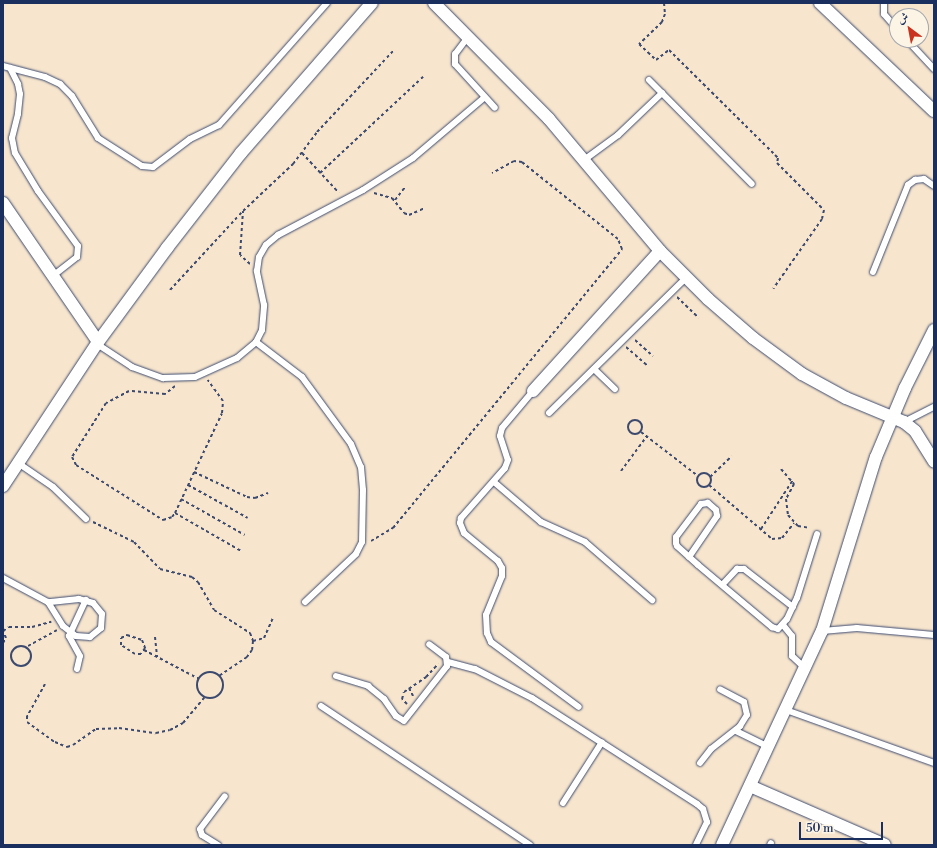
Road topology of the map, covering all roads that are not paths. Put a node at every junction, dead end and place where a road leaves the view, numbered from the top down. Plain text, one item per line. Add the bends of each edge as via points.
1 (327, 3) edge
2 (372, 3) edge
3 (434, 3) edge
4 (820, 3) edge
5 (884, 3) edge
6 (889, 20) edge
7 (468, 37) junction
8 (914, 48) edge
9 (3, 66) edge
10 (10, 68) junction
11 (934, 69) edge
12 (27, 73) junction
13 (648, 80) dead end
14 (18, 84) junction
15 (662, 93) junction
16 (485, 97) junction
17 (495, 108) dead end
18 (934, 112) edge
19 (584, 160) junction
20 (752, 184) dead end
21 (934, 186) edge
22 (3, 203) edge
23 (660, 251) junction
24 (873, 272) dead end
25 (53, 276) junction
26 (686, 278) junction
27 (934, 330) edge
28 (256, 342) junction
29 (98, 343) junction
30 (594, 369) junction
31 (616, 389) dead end
32 (533, 391) joint
33 (934, 407) edge
34 (549, 413) dead end
35 (892, 416) junction
36 (904, 422) junction
37 (934, 462) edge
38 (18, 463) junction
39 (494, 482) junction
40 (3, 486) edge
41 (86, 519) road end
42 (817, 534) road end
43 (689, 557) junction
44 (3, 578) edge
45 (723, 584) junction
46 (86, 600) junction
47 (652, 600) dead end
48 (48, 602) junction
49 (305, 602) dead end
50 (793, 607) junction
51 (783, 625) junction
52 (822, 631) junction
53 (70, 632) junction
54 (934, 636) edge
55 (429, 644) dead end
56 (448, 662) junction
57 (77, 669) dead end
58 (806, 669) junction
59 (336, 676) dead end
60 (720, 689) dead end
61 (321, 706) dead end
62 (578, 707) dead end
63 (786, 710) junction
64 (736, 731) junction
65 (602, 742) junction
66 (769, 747) junction
67 (700, 763) dead end
68 (934, 763) edge
69 (750, 786) junction
70 (225, 796) dead end
71 (563, 803) dead end
72 (218, 845) edge
73 (530, 845) edge
74 (696, 845) edge
75 (722, 845) edge
76 (885, 845) edge

1 - 12 lane via 219,125 190,139 153,167 142,166 98,138 72,96 60,84
2 - 29 street via 241,153 166,248
3 - 7 street
4 - 18 street
5 - 6 lane via 884,14
7 - 16 lane via 455,54 455,64
7 - 19 street via 549,119
8 - 11 lane
9 - 10 lane
10 - 12 lane
10 - 14 lane
12 - 14 lane
13 - 15 lane
14 - 25 lane via 20,104 12,138 15,153 38,191 78,246 77,257
15 - 19 lane via 618,136
15 - 20 lane
16 - 17 lane
16 - 28 lane via 413,158 346,200 278,235 266,244 258,266 264,318
19 - 23 street
21 - 24 lane via 924,180 915,180 908,184
22 - 25 street
23 - 26 street
23 - 32 street
25 - 29 street
26 - 30 lane
26 - 35 street via 753,338 802,374 846,398
27 - 35 street
28 - 29 lane via 237,358 204,374 179,379 147,374
28 - 49 lane via 302,377 351,444 363,479 362,542 356,554
29 - 38 street
30 - 31 lane
30 - 34 lane
32 - 39 lane via 502,428 500,436 508,460
33 - 36 lane
35 - 36 street
35 - 52 street via 876,457
36 - 37 street via 915,431
38 - 40 street
38 - 41 lane via 53,487
39 - 47 lane via 541,522 585,542
39 - 62 lane via 460,523 464,533 498,561 502,568 502,576 486,615 487,634 498,648
42 - 50 lane
43 - 43 lane via 677,546 675,540 701,504 708,503 716,510 717,516
43 - 45 lane
44 - 48 lane
45 - 50 lane via 737,569 744,569
45 - 51 lane via 774,629
46 - 48 lane
46 - 53 lane
46 - 53 lane via 93,603 102,614 101,628 83,638
48 - 53 lane via 57,618
50 - 51 lane
51 - 58 lane via 792,636 792,656
52 - 54 lane via 857,628
52 - 58 street
53 - 57 lane via 70,639 80,656
55 - 56 lane via 443,654
56 - 59 lane via 445,670 406,720 400,721 377,692 358,682
56 - 65 lane via 488,674
58 - 63 street
60 - 64 lane via 738,698 746,708 744,722
61 - 73 lane
63 - 66 street
63 - 68 lane
64 - 66 lane
64 - 67 lane via 711,749
65 - 71 lane
65 - 74 lane via 703,808 708,822
66 - 69 street
69 - 75 street
69 - 76 street
70 - 72 lane via 200,829 202,835

